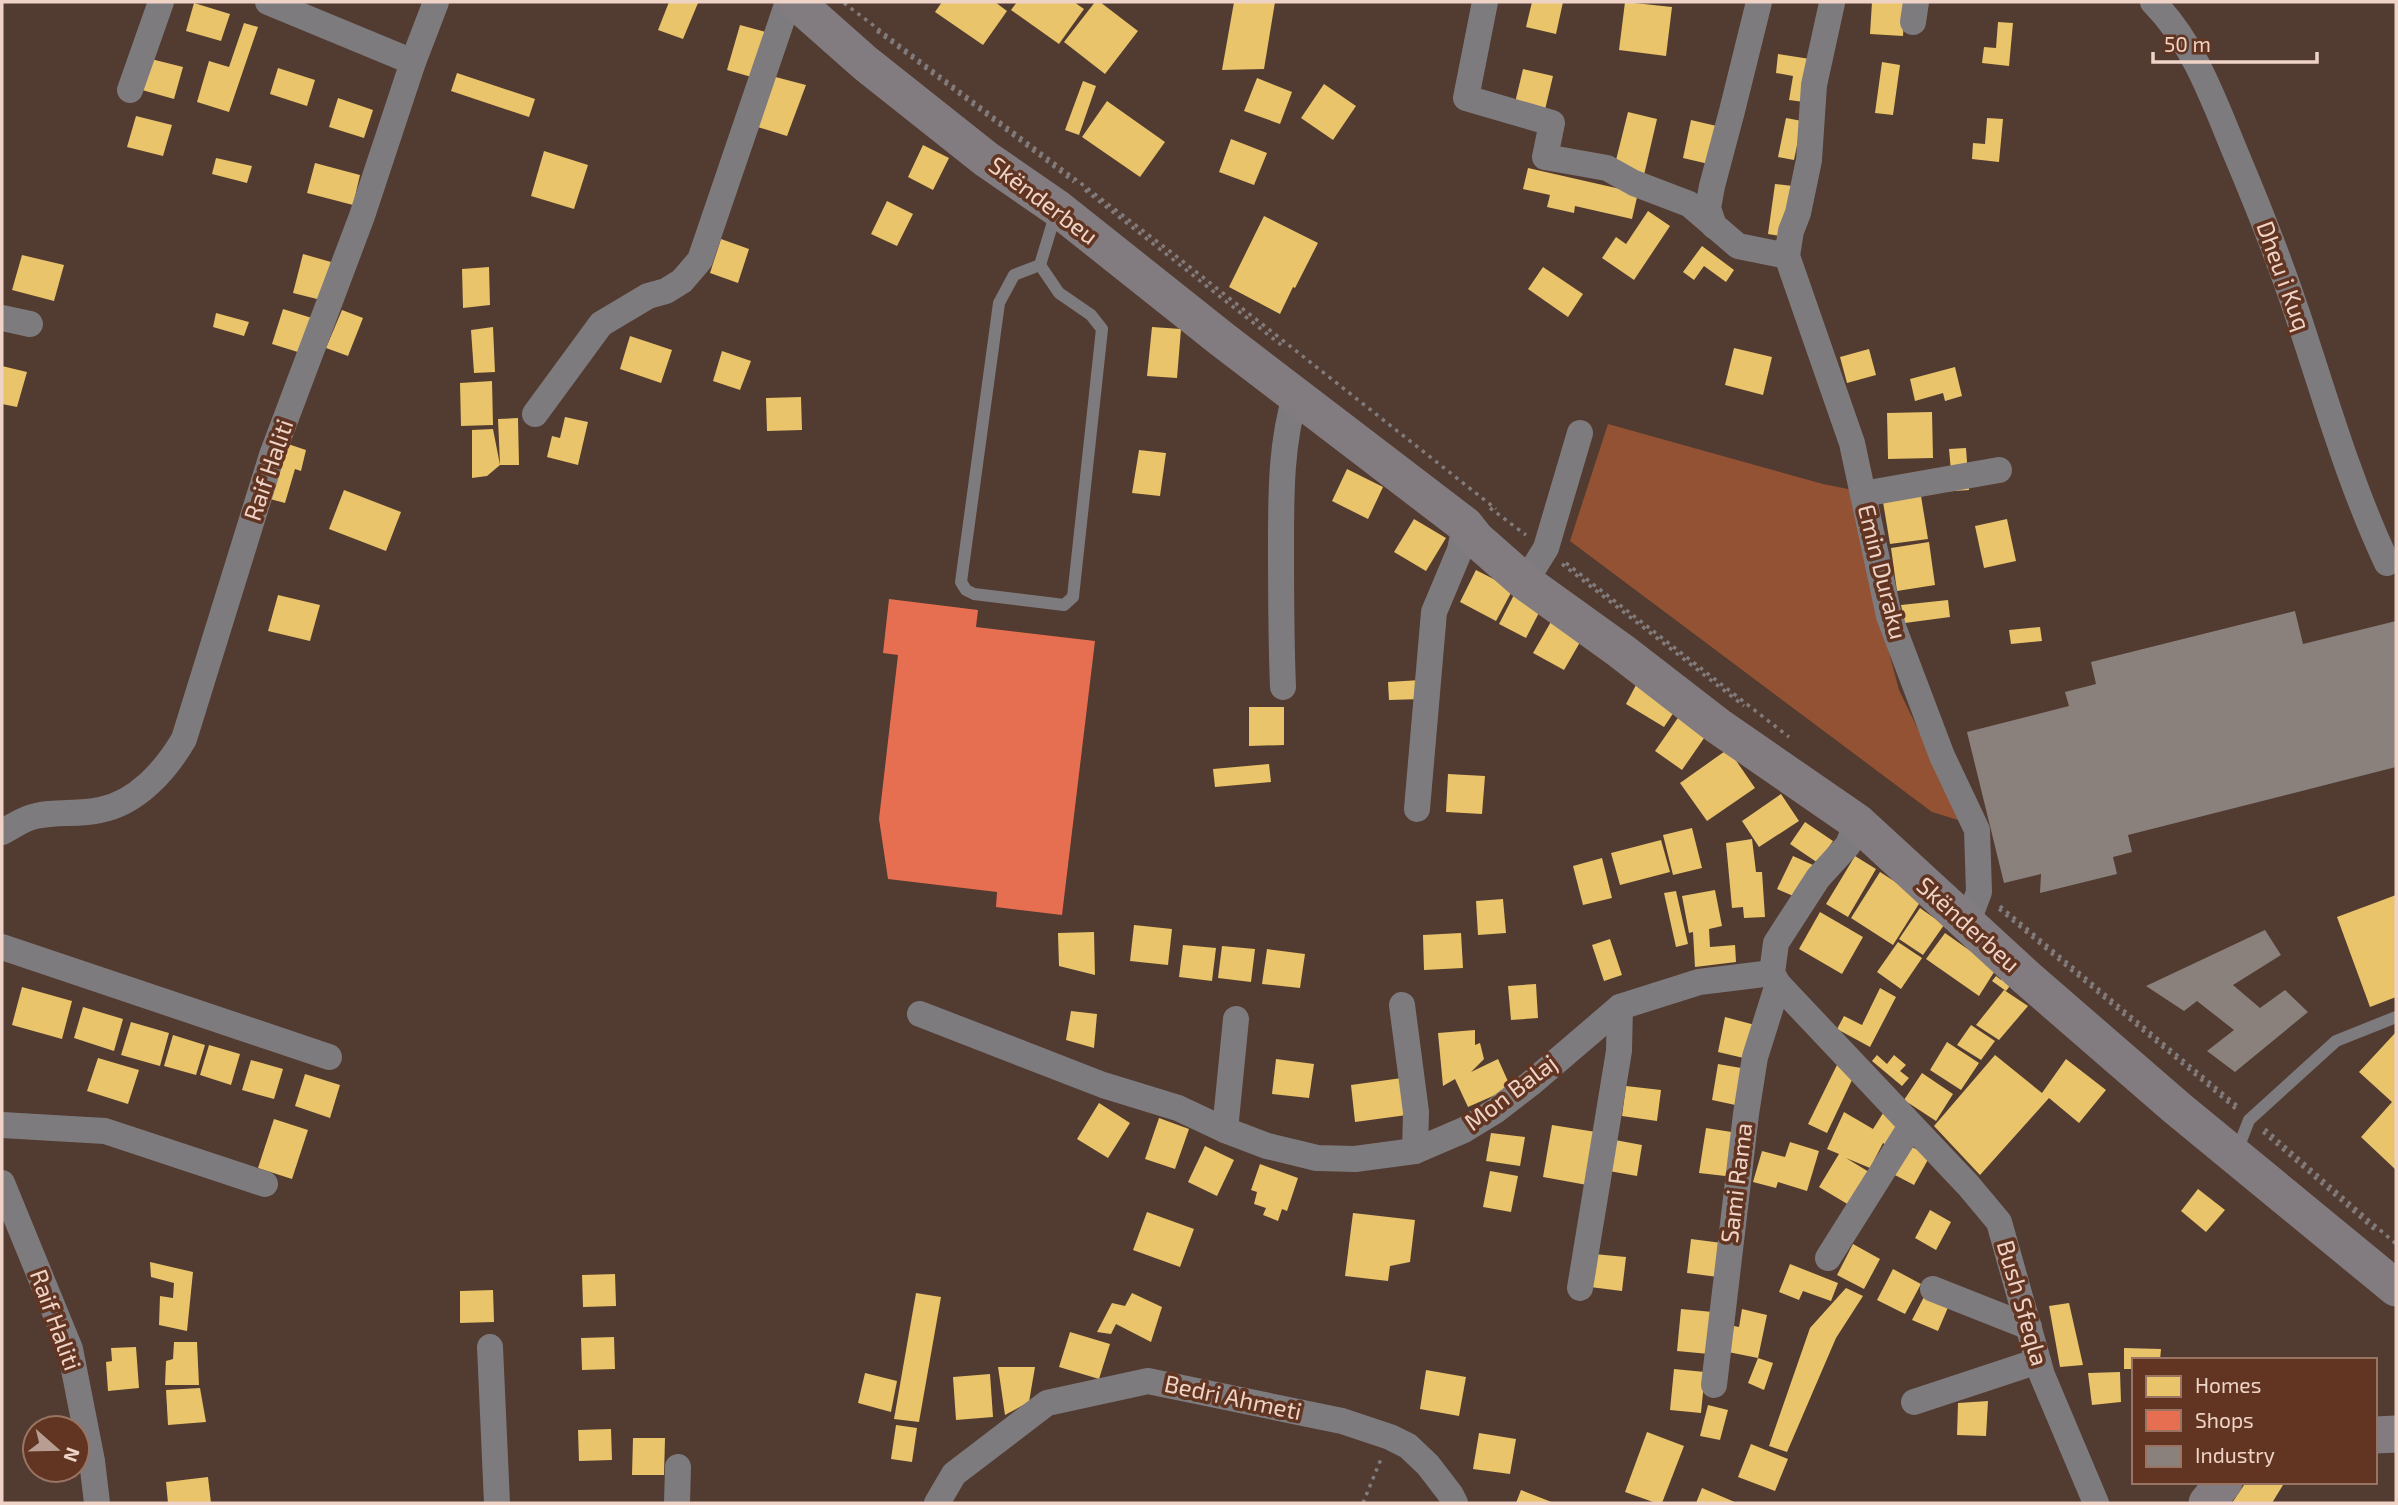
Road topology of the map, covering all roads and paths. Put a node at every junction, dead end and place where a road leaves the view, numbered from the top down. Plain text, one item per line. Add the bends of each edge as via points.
1 (161, 2) edge
2 (268, 2) edge
3 (436, 2) edge
4 (788, 2) edge
5 (796, 2) edge
6 (842, 2) edge
7 (1485, 2) edge
8 (1759, 2) edge
9 (2153, 2) edge
10 (1832, 3) edge
11 (413, 62) junction
12 (130, 90) dead end
13 (1057, 208) junction
14 (1714, 226) junction
15 (1787, 257) junction
16 (1040, 265) junction
17 (2, 318) edge
18 (30, 324) dead end
19 (1296, 394) junction
20 (535, 414) dead end
21 (1580, 433) dead end
22 (1999, 470) dead end
23 (1863, 494) junction
24 (1465, 525) junction
25 (1546, 548) junction
26 (2387, 563) dead end
27 (1525, 582) junction
28 (1283, 687) dead end
29 (1795, 742) dead end
30 (1417, 809) dead end
31 (1857, 822) junction
32 (2, 832) edge
33 (1979, 888) junction
34 (1966, 924) junction
35 (2, 947) edge
36 (1775, 978) junction
37 (1402, 1005) dead end
38 (1620, 1007) junction
39 (920, 1014) dead end
40 (2396, 1017) edge
41 (1236, 1020) dead end
42 (329, 1057) dead end
43 (2252, 1118) junction
44 (2, 1125) edge
45 (1911, 1126) junction
46 (1225, 1130) junction
47 (1415, 1151) junction
48 (2235, 1154) junction
49 (2, 1183) edge
50 (265, 1184) dead end
51 (2396, 1244) edge
52 (1828, 1258) dead end
53 (1580, 1288) dead end
54 (2396, 1288) edge
55 (1933, 1289) dead end
56 (2028, 1327) junction
57 (490, 1347) dead end
58 (2038, 1361) junction
59 (1714, 1384) dead end
60 (1914, 1402) dead end
61 (2396, 1433) edge
62 (2377, 1436) edge
63 (1390, 1437) junction
64 (678, 1467) dead end
65 (2222, 1484) edge
66 (97, 1503) edge
67 (497, 1503) edge
68 (677, 1503) edge
69 (937, 1503) edge
70 (1363, 1503) edge
71 (1455, 1503) edge
72 (2096, 1503) edge
73 (2207, 1503) edge

1 - 12 street
2 - 11 street
3 - 11 street, Raif Haliti
4 - 20 street via 700,260 682,281 601,324
5 - 13 main road, Skënderbeu via 986,159
6 - 25 path via 1161,244
7 - 14 street via 1466,98 1552,123 1545,157 1607,168 1689,204
8 - 14 street via 1712,186 1708,208
9 - 26 street, Dheu i Kuq via 2174,23 2216,104
10 - 15 street via 1814,85 1809,160
11 - 32 street, Raif Haliti via 362,216 272,455 184,739 171,762 118,804 34,816
13 - 16 lane
13 - 19 main road, Skënderbeu
14 - 15 street via 1738,246
15 - 23 street, Emin Duraku via 1852,443
16 - 16 lane via 1014,275 999,303 961,582 974,594 1064,605 1073,597 1102,329 1091,315 1059,293
17 - 18 street
19 - 24 main road, Skënderbeu
19 - 28 street via 1289,417 1281,506
21 - 25 street
22 - 23 street
23 - 33 street, Emin Duraku via 1889,616 1942,756 1977,830
24 - 27 main road, Skënderbeu
24 - 30 street via 1460,550 1434,612
25 - 27 street
25 - 29 path
27 - 31 main road, Skënderbeu via 1718,726
31 - 34 main road, Skënderbeu
31 - 36 street via 1847,845 1818,878 1776,943
33 - 34 street, Emin Duraku
33 - 43 path
34 - 48 main road, Skënderbeu
35 - 42 street
36 - 38 street, Mon Balaj via 1699,982
36 - 45 street, Bush Sfeqla
36 - 59 street, Sami Rama via 1748,1102
37 - 47 street via 1416,1112
38 - 47 street, Mon Balaj via 1495,1111
38 - 53 street via 1619,1051
39 - 46 street, Mon Balaj via 1103,1085 1178,1108
40 - 43 lane via 2336,1041
41 - 46 street
43 - 48 lane
43 - 51 path
44 - 50 street via 105,1131
45 - 52 street
45 - 56 street, Bush Sfeqla via 1999,1222
46 - 47 street, Mon Balaj via 1317,1158 1355,1159
48 - 54 main road, Skënderbeu
49 - 66 street, Raif Haliti via 71,1349
55 - 56 street
56 - 58 street, Bush Sfeqla
57 - 67 street
58 - 60 street
58 - 72 street, Bush Sfeqla
61 - 62 main road
63 - 69 street, Bedri Ahmeti via 1342,1421 1148,1381 1047,1403 954,1474
63 - 70 path
63 - 71 street, Bedri Ahmeti via 1428,1465
64 - 68 street
65 - 73 main road

